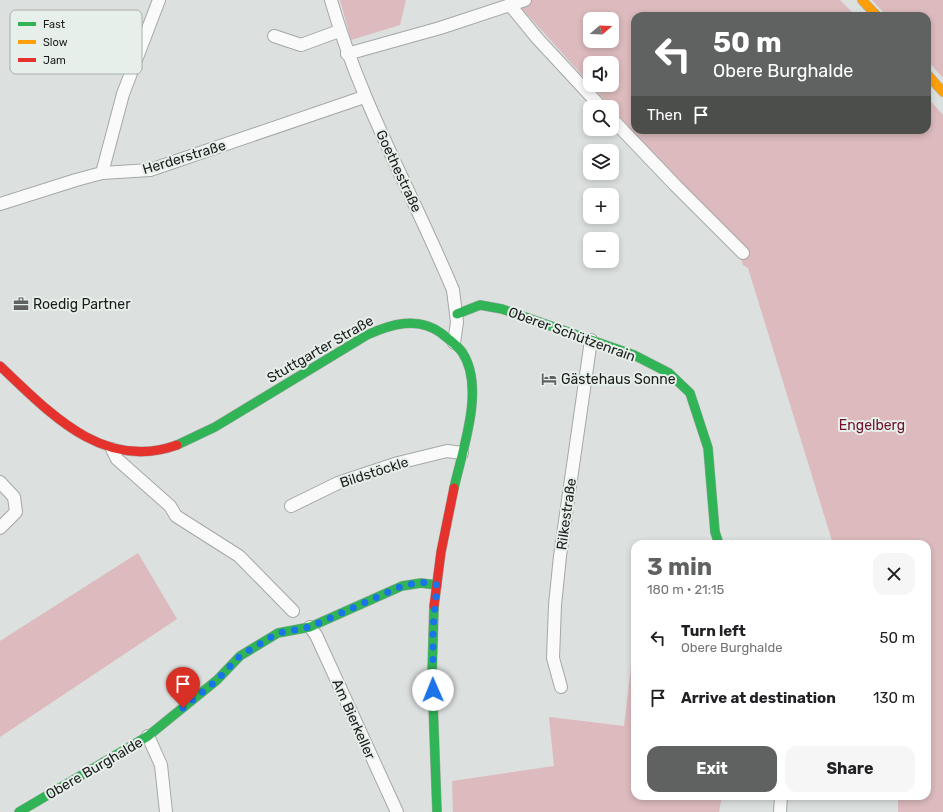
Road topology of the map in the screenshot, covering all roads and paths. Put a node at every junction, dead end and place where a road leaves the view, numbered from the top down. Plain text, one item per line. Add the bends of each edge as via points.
1 (159, 0) edge
2 (331, 0) edge
3 (525, 0) edge
4 (862, 0) edge
5 (510, 5) junction
6 (873, 12) edge
7 (339, 31) junction
8 (274, 36) dead end
9 (142, 44) edge
10 (347, 54) junction
11 (131, 74) edge
12 (931, 78) edge
13 (943, 92) edge
14 (364, 97) junction
15 (595, 100) edge
16 (619, 126) edge
17 (102, 174) junction
18 (0, 204) edge
19 (743, 253) dead end
20 (457, 314) junction
21 (591, 340) junction
22 (454, 343) junction
23 (0, 366) edge
24 (112, 449) junction
25 (462, 453) junction
26 (0, 482) edge
27 (291, 506) dead end
28 (0, 528) edge
29 (718, 540) edge
30 (437, 585) junction
31 (293, 611) dead end
32 (310, 627) junction
33 (560, 687) dead end
34 (148, 736) junction
35 (781, 800) edge
36 (19, 812) edge
37 (166, 812) edge
38 (397, 812) edge
39 (437, 812) edge
40 (780, 812) edge

1 - 9 street
2 - 7 street, Goethestraße
3 - 5 street
4 - 6 main road
5 - 10 street
5 - 15 street
7 - 8 street via 301,45
7 - 10 street, Goethestraße
10 - 14 street, Goethestraße
11 - 17 street
12 - 13 main road
14 - 17 street, Herderstraße via 150,170
14 - 20 street, Goethestraße via 439,256 453,290
16 - 19 street
17 - 18 street, Herderstraße
20 - 21 main road, Oberer Schützenrain via 480,305 502,309
20 - 22 street, Goethestraße
21 - 29 main road, Oberer Schützenrain via 634,355 669,372 690,393 708,448 715,532
21 - 33 street, Rilkestraße via 555,605 553,658
22 - 24 main road, Stuttgarter Straße via 429,326 410,322 383,328 348,345 212,430 180,445 152,451 131,452
22 - 25 main road, Stuttgarter Straße via 463,354 470,376 471,408
23 - 24 main road, Stuttgarter Straße via 49,411 89,440
24 - 31 street via 117,459 170,506 176,516 240,556
25 - 27 street, Bildstöckle via 446,451 398,463 338,483
25 - 30 main road, Stuttgarter Straße
26 - 28 street via 14,497 16,512
30 - 32 main road, Obere Burghalde via 421,582 402,586
30 - 39 main road, Stuttgarter Straße via 433,628
32 - 34 main road, Obere Burghalde via 278,633 240,656 217,680
32 - 38 street, Am Bierkeller via 316,635
34 - 36 main road, Obere Burghalde
34 - 37 street, Obere Burghalde via 161,765
35 - 40 street

